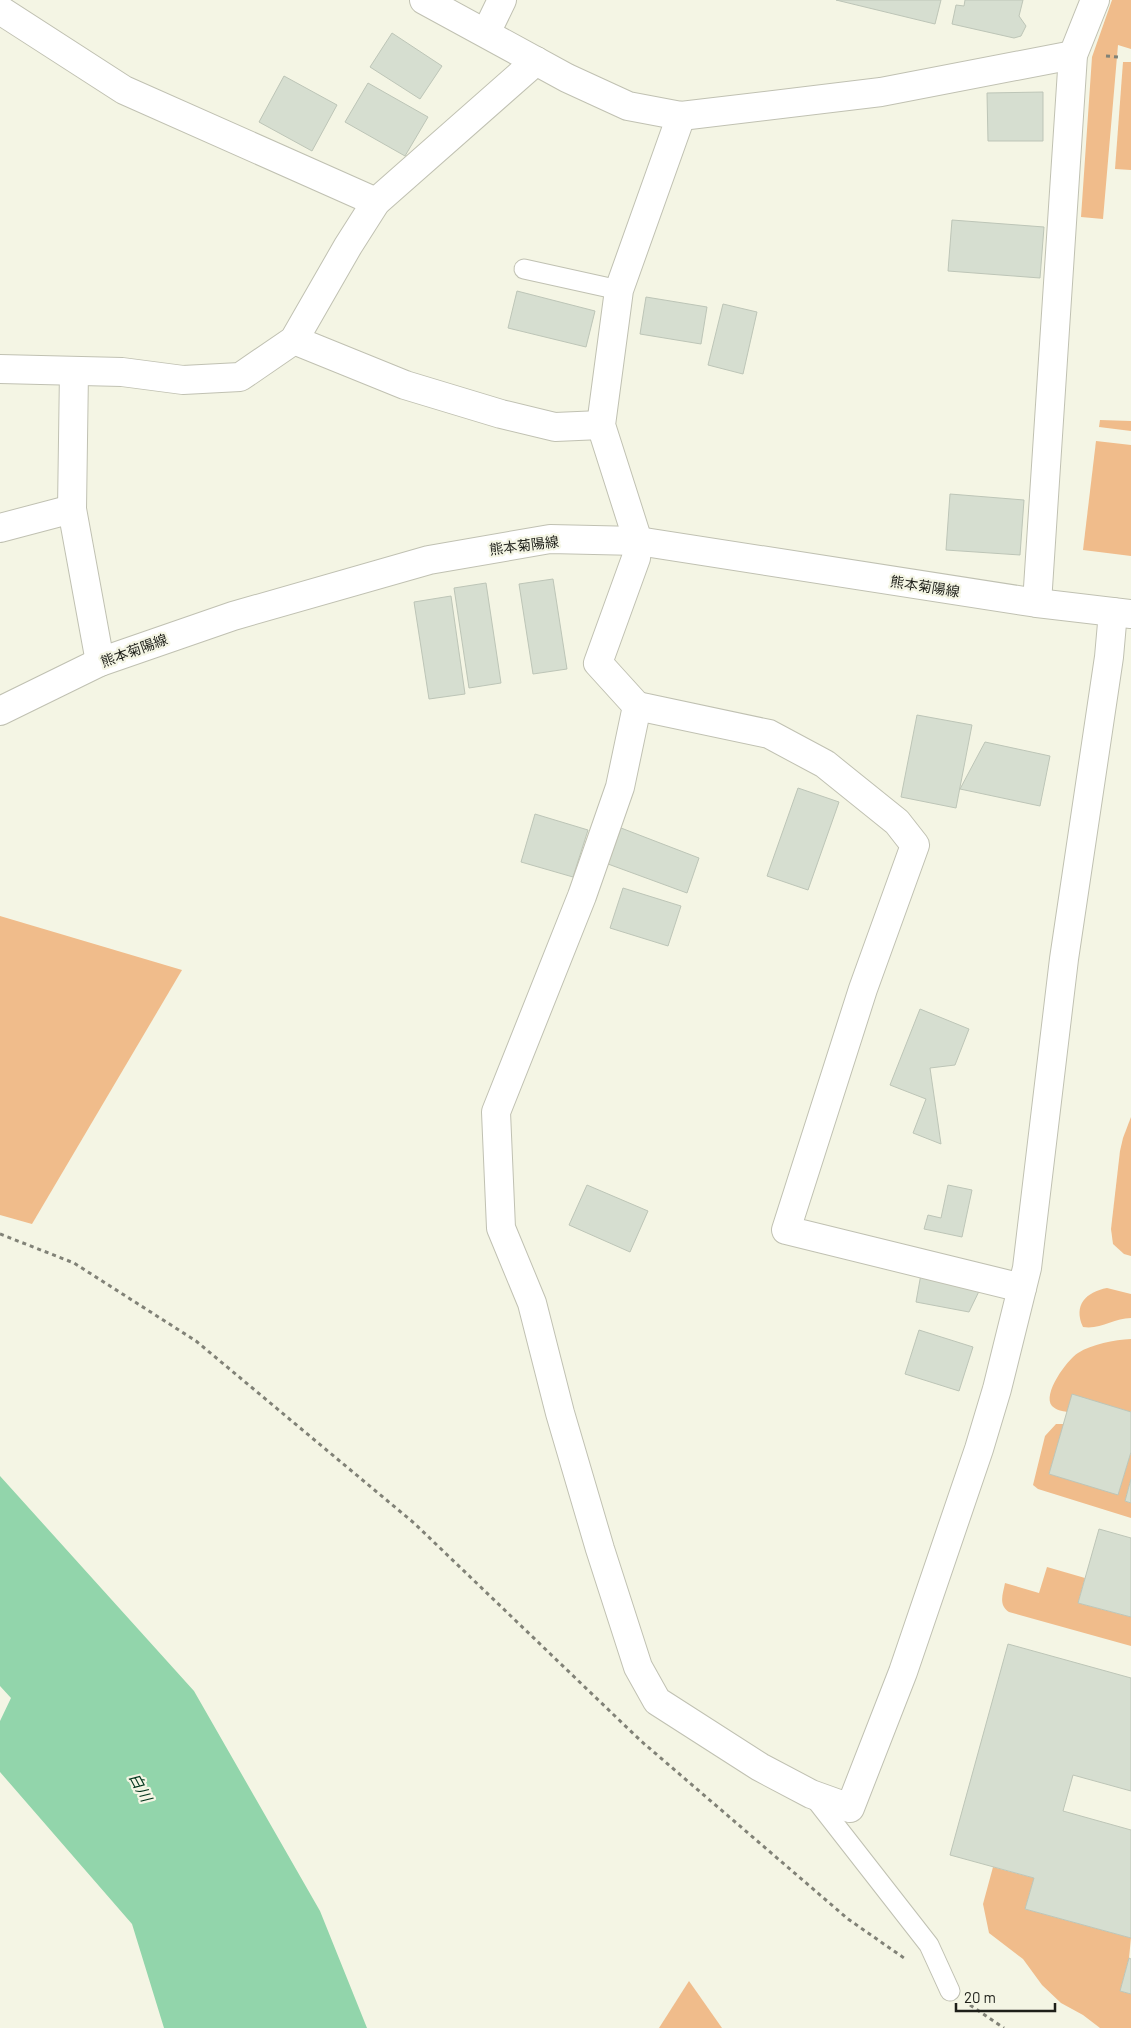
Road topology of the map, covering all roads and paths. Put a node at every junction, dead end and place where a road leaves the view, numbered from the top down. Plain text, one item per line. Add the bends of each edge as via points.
1 (424, 0) edge
2 (502, 0) edge
3 (1095, 0) edge
4 (0, 10) edge
5 (486, 33) junction
6 (1073, 55) junction
7 (536, 61) junction
8 (682, 116) junction
9 (376, 202) junction
10 (524, 269) dead end
11 (619, 290) junction
12 (294, 340) junction
13 (0, 369) edge
14 (74, 371) junction
15 (601, 425) junction
16 (72, 510) junction
17 (0, 528) edge
18 (638, 541) junction
19 (1037, 603) junction
20 (1122, 613) edge
21 (100, 662) junction
22 (637, 706) junction
23 (0, 711) edge
24 (0, 1234) edge
25 (1022, 1288) junction
26 (811, 1794) junction
27 (911, 1963) dead end
28 (950, 1991) joint
29 (1004, 2028) edge

1 - 5 street
2 - 5 street
3 - 6 street
4 - 9 street via 124,90
5 - 7 street
6 - 8 street via 882,92
6 - 19 street
7 - 8 street via 628,106
7 - 9 street
8 - 11 street
9 - 12 street
10 - 11 lane
11 - 15 street
12 - 14 street via 240,377 183,380 122,372
12 - 15 street via 405,385 501,414 555,428
13 - 14 street
14 - 16 street
15 - 18 street
16 - 17 street
16 - 21 street
18 - 19 street, 熊本菊陽線
18 - 21 street, 熊本菊陽線 via 550,539 429,560 233,616
18 - 22 street via 636,558 598,663
19 - 20 street, 熊本菊陽線
20 - 25 street via 1109,657 1064,959
21 - 23 street, 熊本菊陽線
22 - 25 street via 769,734 825,764 897,822 915,845 863,988 786,1230
22 - 26 street via 617,796 582,896 496,1112 501,1228 532,1303 560,1413 638,1667 657,1701 760,1767
24 - 27 path via 74,1263 196,1341 414,1523 641,1741 848,1919
25 - 26 street via 980,1449 903,1672 850,1808
26 - 28 lane via 929,1945
28 - 29 path

